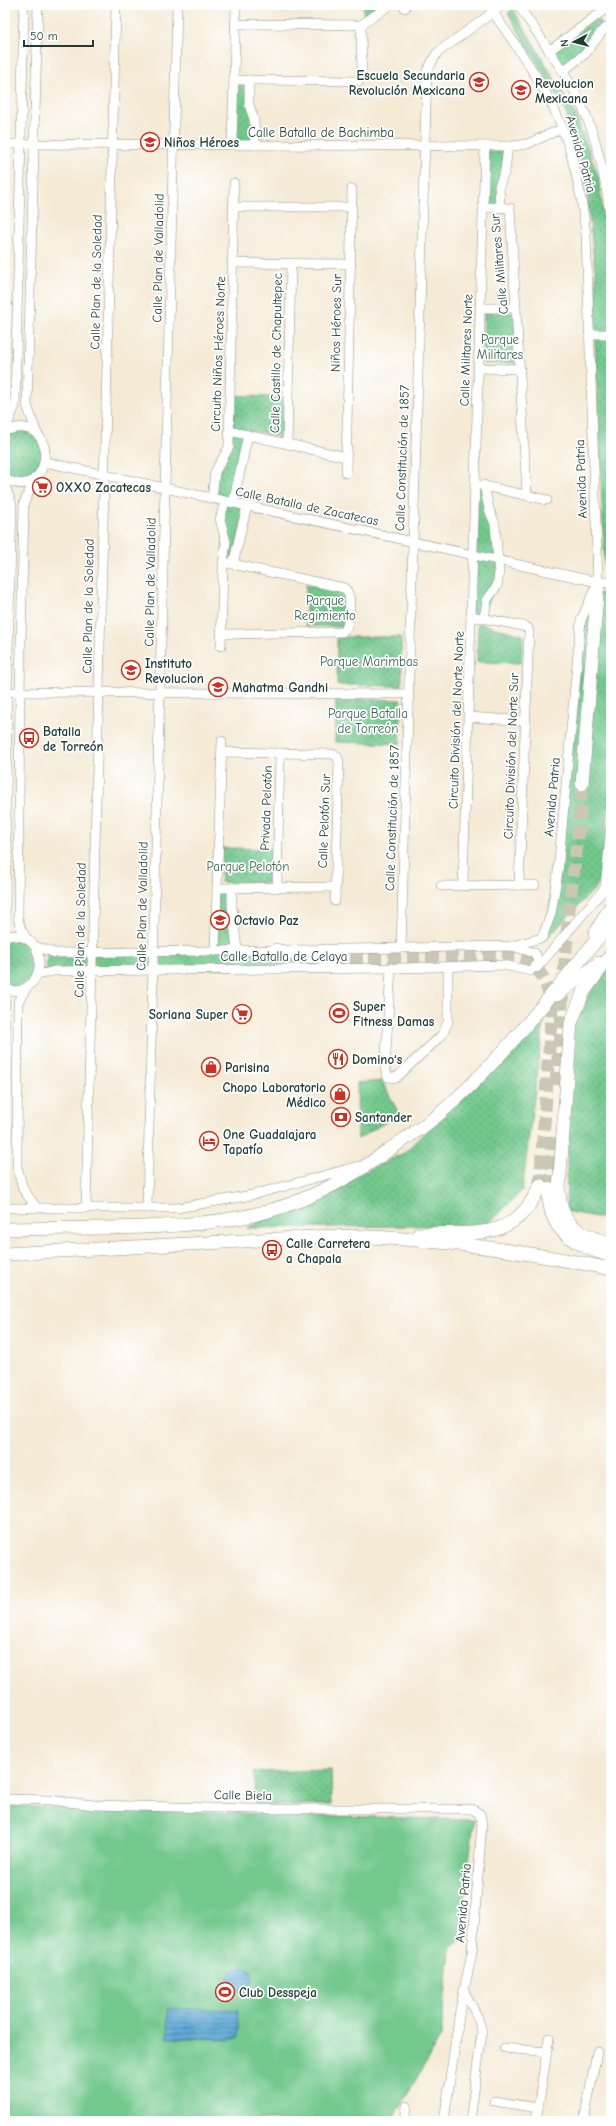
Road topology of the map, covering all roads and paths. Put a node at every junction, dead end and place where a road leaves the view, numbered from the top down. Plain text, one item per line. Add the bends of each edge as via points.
1 (24, 5) edge
2 (38, 5) edge
3 (116, 5) edge
4 (177, 5) edge
5 (236, 5) edge
6 (390, 5) edge
7 (503, 5) edge
8 (518, 5) edge
9 (608, 8) edge
10 (490, 9) edge
11 (611, 20) edge
12 (235, 24) junction
13 (611, 24) edge
14 (361, 25) junction
15 (549, 51) junction
16 (563, 71) junction
17 (234, 80) junction
18 (249, 80) junction
19 (561, 128) junction
20 (5, 144) edge
21 (21, 144) junction
22 (34, 144) junction
23 (113, 145) junction
24 (174, 145) junction
25 (232, 145) junction
26 (255, 145) junction
27 (425, 146) junction
28 (485, 146) junction
29 (508, 146) junction
30 (234, 183) dead end
31 (352, 189) dead end
32 (610, 202) edge
33 (233, 207) junction
34 (352, 207) junction
35 (483, 207) junction
36 (500, 207) junction
37 (611, 223) edge
38 (234, 263) junction
39 (292, 264) junction
40 (351, 264) junction
41 (480, 308) junction
42 (516, 308) junction
43 (589, 334) junction
44 (611, 334) edge
45 (478, 368) junction
46 (520, 369) junction
47 (5, 431) edge
48 (229, 431) junction
49 (37, 434) junction
50 (248, 435) junction
51 (287, 444) junction
52 (346, 457) junction
53 (45, 462) junction
54 (346, 473) dead end
55 (104, 475) junction
56 (35, 478) junction
57 (5, 479) edge
58 (480, 485) junction
59 (5, 486) edge
60 (165, 489) junction
61 (527, 494) junction
62 (212, 499) junction
63 (547, 500) dead end
64 (229, 502) junction
65 (247, 506) junction
66 (413, 542) junction
67 (473, 556) junction
68 (497, 560) junction
69 (223, 562) junction
70 (233, 564) junction
71 (598, 582) junction
72 (611, 583) edge
73 (472, 616) junction
74 (484, 618) junction
75 (221, 632) junction
76 (221, 646) dead end
77 (6, 692) edge
78 (20, 692) junction
79 (99, 692) junction
80 (160, 693) junction
81 (408, 694) junction
82 (469, 717) junction
83 (525, 721) junction
84 (222, 741) dead end
85 (222, 752) junction
86 (280, 753) junction
87 (582, 784) tunnel mouth
88 (611, 826) edge
89 (463, 884) junction
90 (519, 885) junction
91 (535, 885) dead end
92 (441, 886) dead end
93 (335, 887) junction
94 (217, 888) junction
95 (232, 888) junction
96 (276, 888) junction
97 (335, 901) dead end
98 (611, 906) edge
99 (5, 922) edge
100 (611, 923) edge
101 (5, 936) edge
102 (27, 939) junction
103 (35, 946) junction
104 (512, 946) junction
105 (401, 948) junction
106 (237, 950) junction
107 (276, 950) junction
108 (215, 951) junction
109 (92, 952) junction
110 (154, 952) junction
111 (585, 953) junction
112 (611, 954) edge
113 (331, 958) tunnel mouth
114 (448, 967) junction
115 (391, 968) junction
116 (153, 970) junction
117 (92, 971) junction
118 (530, 971) junction
119 (38, 975) junction
120 (27, 987) junction
121 (5, 989) edge
122 (5, 1001) edge
123 (537, 1011) junction
124 (5, 1047) edge
125 (370, 1163) junction
126 (36, 1207) junction
127 (86, 1207) junction
128 (5, 1208) edge
129 (147, 1208) junction
130 (5, 1229) edge
131 (373, 1236) junction
132 (611, 1243) edge
133 (5, 1254) edge
134 (611, 1256) edge
135 (611, 1269) edge
136 (5, 1799) edge
137 (480, 1814) joint
138 (464, 1993) junction
139 (549, 2038) dead end
140 (504, 2048) dead end
141 (547, 2052) junction
142 (597, 2052) dead end
143 (494, 2101) dead end
144 (407, 2106) dead end
145 (538, 2108) junction
146 (405, 2121) edge
147 (444, 2121) edge
148 (470, 2121) edge
149 (536, 2121) edge
150 (584, 2121) edge

1 - 21 street
2 - 22 street
3 - 23 street, Calle Plan de la Soledad
4 - 24 street, Calle Plan de Valladolid
5 - 12 street
6 - 14 street
7 - 10 street, Calle Constitución de 1857
8 - 15 street, Avenida Patria
9 - 11 street
9 - 15 street
10 - 19 street, Avenida Patria via 538,79
10 - 27 street, Calle Constitución de 1857 via 432,60 427,71
12 - 14 street
12 - 17 street
13 - 16 street via 602,30 586,53
14 - 18 street via 362,74 359,81
15 - 16 street, Avenida Patria
16 - 32 street, Avenida Patria via 581,104
17 - 18 street
17 - 25 street
18 - 26 street
19 - 29 street, Calle Batalla de Bachimba via 527,144
19 - 43 street, Avenida Patria via 584,214
20 - 21 street, Calle Batalla de Bachimba
21 - 22 street, Calle Batalla de Bachimba
21 - 47 street via 15,406
22 - 23 street, Calle Batalla de Bachimba
22 - 49 street via 27,406
23 - 24 street, Calle Batalla de Bachimba
23 - 55 street, Calle Plan de la Soledad
24 - 25 street, Calle Batalla de Bachimba
24 - 60 street, Calle Plan de Valladolid
25 - 26 street, Calle Batalla de Bachimba
26 - 27 street, Calle Batalla de Bachimba
27 - 28 street, Calle Batalla de Bachimba
27 - 66 street, Calle Constitución de 1857
28 - 29 street, Calle Batalla de Bachimba
28 - 35 street, Calle Militares Norte
29 - 36 street, Calle Militares Sur via 505,170 499,186
30 - 33 street, Circuito Niños Héroes Norte
31 - 34 street, Niños Héroes Sur
32 - 37 street, Avenida Patria
33 - 34 street
33 - 38 street, Circuito Niños Héroes Norte
34 - 40 street, Niños Héroes Sur
35 - 36 street, Calle Militares Sur
35 - 41 street, Calle Militares Norte
36 - 42 street, Calle Militares Sur via 510,208
38 - 39 street
38 - 48 street, Circuito Niños Héroes Norte
39 - 40 street
39 - 51 street, Calle Castillo de Chapultepec
40 - 52 street, Niños Héroes Sur
41 - 42 street
41 - 45 street, Calle Militares Norte
42 - 46 street, Calle Militares Sur
43 - 44 street
43 - 71 street, Avenida Patria
45 - 46 street
45 - 58 street, Calle Militares Norte
46 - 61 street, Calle Militares Sur
47 - 49 street via 21,427
48 - 50 street
48 - 62 street, Circuito Niños Héroes Norte via 229,447 215,472
49 - 53 street via 45,447
50 - 51 street
50 - 64 street
51 - 52 street
52 - 54 street, Niños Héroes Sur
53 - 55 street, Calle Batalla de Zacatecas
53 - 56 street
55 - 60 street, Calle Batalla de Zacatecas
55 - 79 street, Calle Plan de la Soledad
56 - 57 street via 19,483
56 - 78 street via 24,503
58 - 61 street
58 - 67 street, Calle Militares Norte
58 - 68 street via 495,524
59 - 77 street via 12,505
60 - 62 street, Calle Batalla de Zacatecas
60 - 80 street, Calle Plan de Valladolid
61 - 63 street
62 - 64 street, Calle Batalla de Zacatecas
64 - 65 street, Calle Batalla de Zacatecas
64 - 69 street via 220,520 226,542
65 - 66 street, Calle Batalla de Zacatecas
65 - 70 street
66 - 67 street, Calle Batalla de Zacatecas
66 - 81 street, Calle Constitución de 1857
67 - 68 street, Calle Batalla de Zacatecas
67 - 73 street, Circuito División del Norte Norte
68 - 71 street, Calle Batalla de Zacatecas
68 - 74 street via 497,586 489,596
69 - 70 street
69 - 75 street
70 - 75 street via 347,591 349,596 345,630 235,634
71 - 72 street, Calle Batalla de Zacatecas
71 - 87 highway
71 - 104 street, Avenida Patria via 581,620 558,872 551,914 542,938
73 - 74 street
73 - 82 street, Circuito División del Norte Norte
74 - 83 street, Circuito División del Norte Sur via 528,628 530,636
75 - 76 street
77 - 78 street
77 - 99 street
78 - 79 street
78 - 102 street via 18,919
79 - 80 street
79 - 109 street, Calle Plan de la Soledad
80 - 81 street
80 - 110 street, Calle Plan de Valladolid
81 - 105 street, Calle Constitución de 1857
82 - 83 street
82 - 89 street, Circuito División del Norte Norte
83 - 90 street, Circuito División del Norte Sur
84 - 85 street
85 - 86 street
85 - 94 street
86 - 93 street, Calle Pelotón Sur via 337,756 339,762
86 - 96 street, Privada Pelotón
88 - 118 street via 605,888 536,969
89 - 90 street
89 - 92 street
90 - 91 street
93 - 96 street
93 - 97 street, Calle Pelotón Sur
94 - 95 street
94 - 108 street
95 - 96 street
95 - 106 street
98 - 111 highway
100 - 111 highway
101 - 102 street via 20,936
102 - 103 street
103 - 109 street, Calle Batalla de Celaya via 55,953
103 - 119 street via 39,955
104 - 105 street, Calle Batalla de Celaya
104 - 118 street via 535,953 538,962
105 - 107 street, Calle Batalla de Celaya
106 - 107 street, Calle Batalla de Celaya
106 - 108 street, Calle Batalla de Celaya
107 - 113 highway
108 - 110 street, Calle Batalla de Celaya
109 - 110 street, Calle Batalla de Celaya
109 - 117 street, Calle Plan de la Soledad
110 - 116 street, Calle Plan de Valladolid
111 - 123 highway
112 - 123 highway
112 - 132 highway via 583,993 571,1023 559,1188 562,1208 574,1228 590,1238
114 - 115 street, Calle Batalla de Celaya
114 - 115 street via 446,1029 396,1078 388,1077 385,1069
114 - 118 street, Calle Batalla de Celaya via 504,965
115 - 116 street, Calle Batalla de Celaya
116 - 117 street, Calle Batalla de Celaya
116 - 129 street, Calle Plan de Valladolid
117 - 119 street, Calle Batalla de Celaya via 54,971
117 - 127 street, Calle Plan de la Soledad
119 - 120 street
120 - 121 street via 18,990
120 - 126 street via 18,1002 17,1151 20,1182 26,1196
122 - 124 street
123 - 125 highway via 496,1059 437,1116
125 - 129 street via 252,1195 177,1208
125 - 130 highway via 327,1190 244,1217 175,1225
126 - 127 street
126 - 128 street
127 - 129 street
131 - 133 highway
131 - 134 highway via 473,1234 490,1231 507,1225 521,1214 544,1186 552,1213 565,1234 585,1248
131 - 135 highway via 546,1257
136 - 137 street, Calle Biela via 50,1800 94,1805 253,1809 472,1809
137 - 138 street, Avenida Patria via 482,1824 472,1952
138 - 147 street, Avenida Patria
138 - 148 street via 478,2018 482,2032
139 - 141 street
140 - 141 street
141 - 145 street
142 - 150 street
143 - 145 street
144 - 146 street
145 - 149 street

